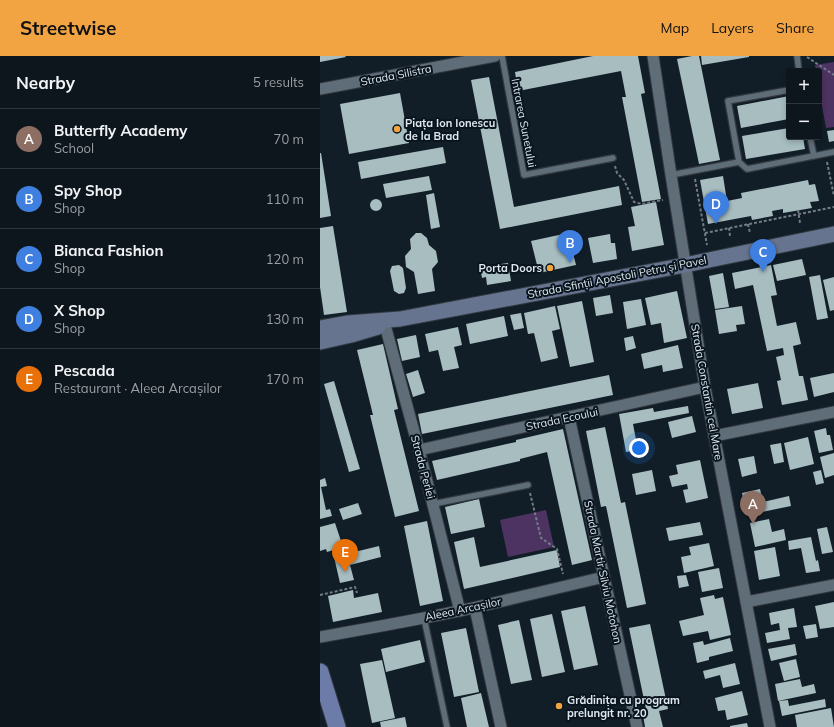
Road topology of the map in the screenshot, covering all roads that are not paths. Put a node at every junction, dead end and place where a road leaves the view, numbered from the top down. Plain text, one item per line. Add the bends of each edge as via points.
1 (495, 56) edge
2 (502, 56) edge
3 (653, 56) edge
4 (797, 56) edge
5 (799, 68) edge
6 (320, 89) edge
7 (786, 91) edge
8 (811, 140) edge
9 (834, 152) edge
10 (814, 156) junction
11 (613, 158) road end
12 (739, 162) junction
13 (670, 175) junction
14 (834, 234) edge
15 (685, 265) junction
16 (400, 319) junction
17 (385, 325) junction
18 (320, 328) edge
19 (320, 342) edge
20 (705, 387) junction
21 (834, 412) edge
22 (569, 417) junction
23 (714, 436) junction
24 (419, 450) junction
25 (528, 485) road end
26 (433, 504) junction
27 (604, 577) junction
28 (834, 585) edge
29 (746, 602) junction
30 (475, 608) junction
31 (460, 611) junction
32 (424, 618) junction
33 (320, 637) edge
34 (320, 672) edge
35 (336, 727) edge
36 (448, 727) edge
37 (501, 727) edge
38 (637, 727) edge
39 (770, 727) edge

1 - 6 street, Strada Silistra
2 - 11 lane, Intrarea Sunetului via 524,175
3 - 13 street, Strada Constantin cel Mare
4 - 5 lane
7 - 12 lane via 728,101
8 - 10 lane
9 - 10 lane
10 - 12 lane via 747,169
12 - 13 lane
13 - 15 street, Strada Constantin cel Mare
14 - 15 main road, Strada Sfinții Apostoli Petru și Pavel
15 - 16 main road, Strada Sfinții Apostoli Petru și Pavel
15 - 20 street, Strada Constantin cel Mare
16 - 17 main road, Strada Sfinții Apostoli Petru și Pavel
16 - 18 main road, Strada Sfinții Apostoli Petru și Pavel
17 - 19 main road, Strada Sfinții Apostoli Petru și Pavel
17 - 24 street, Strada Perlei
20 - 22 street, Strada Ecoului
20 - 23 street, Strada Constantin cel Mare
21 - 23 street
22 - 24 street, Strada Ecoului
22 - 27 street, Strada Martir Silviu Motohon
23 - 29 street, Strada Constantin cel Mare
24 - 26 street, Strada Perlei
25 - 26 lane
26 - 31 street, Strada Perlei
27 - 30 street, Aleea Arcașilor
27 - 38 street, Strada Martir Silviu Motohon
28 - 29 street
29 - 39 street, Strada Constantin cel Mare
30 - 31 street, Aleea Arcașilor
30 - 37 street
31 - 32 street, Aleea Arcașilor
32 - 33 street, Aleea Arcașilor
32 - 36 lane
34 - 35 main road

